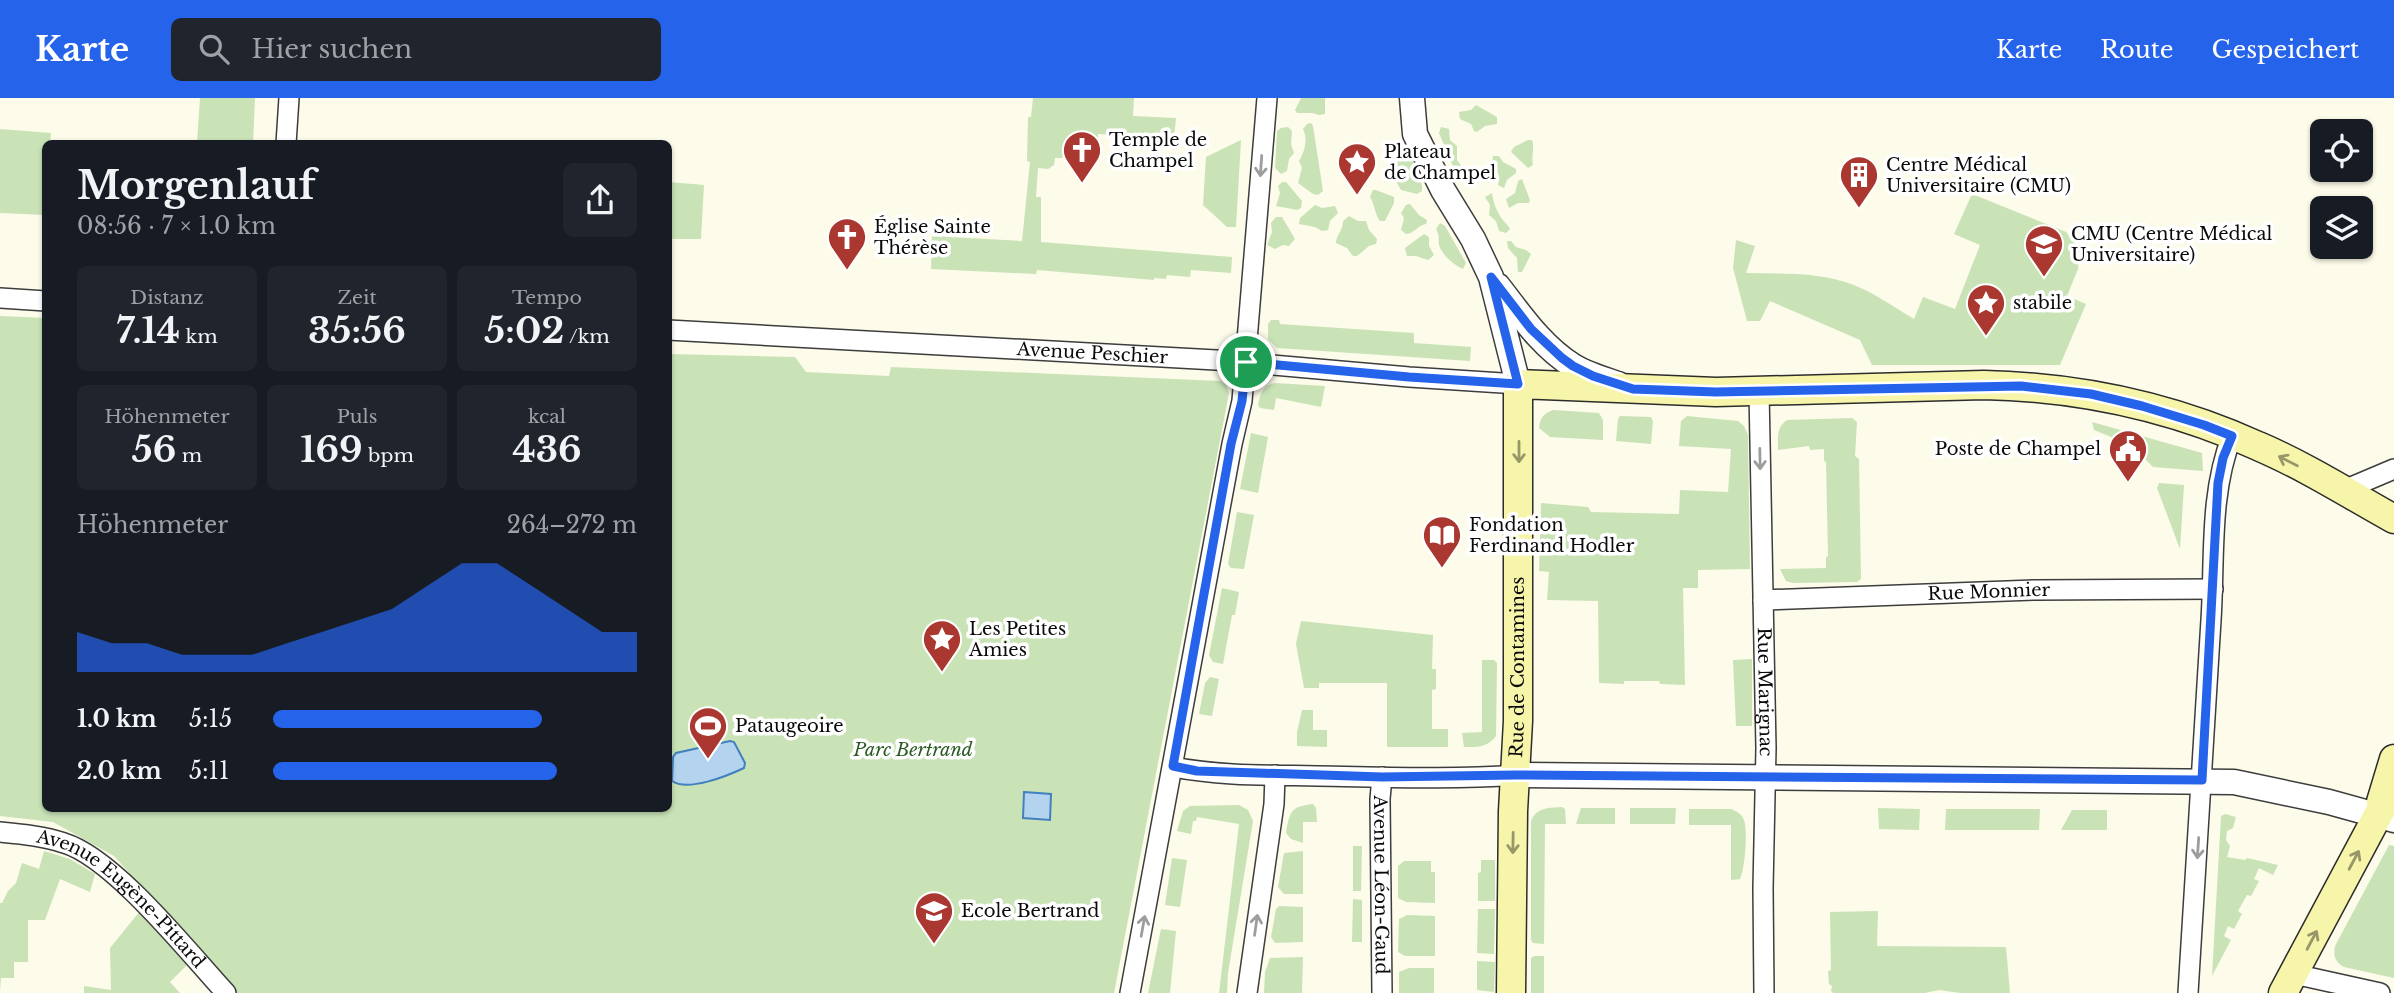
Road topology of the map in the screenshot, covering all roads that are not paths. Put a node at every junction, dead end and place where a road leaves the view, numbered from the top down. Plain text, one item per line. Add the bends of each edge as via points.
1 (289, 98) edge
2 (1266, 98) edge
3 (1412, 98) edge
4 (1426, 98) edge
5 (286, 140) edge
6 (1426, 154) junction
7 (1491, 277) junction
8 (0, 299) edge
9 (42, 300) edge
10 (672, 330) edge
11 (1246, 362) junction
12 (1518, 384) junction
13 (1633, 389) junction
14 (1759, 391) junction
15 (2232, 436) junction
16 (2394, 469) edge
17 (2342, 491) junction
18 (2394, 519) edge
19 (2213, 589) junction
20 (1763, 600) junction
21 (2394, 759) edge
22 (1173, 766) junction
23 (1275, 775) junction
24 (1516, 775) junction
25 (1382, 777) junction
26 (1764, 778) junction
27 (2202, 780) junction
28 (2394, 785) edge
29 (2386, 817) edge
30 (0, 832) edge
31 (2288, 983) edge
32 (226, 993) edge
33 (1130, 993) edge
34 (1247, 993) edge
35 (1382, 993) edge
36 (1511, 993) edge
37 (1764, 993) edge
38 (2188, 993) edge
39 (2380, 993) edge

1 - 5 street
2 -> 11 street
3 - 6 street via 1415,134
4 - 6 street
6 - 7 street
7 - 12 street
7 - 13 street via 1531,329 1562,358 1593,376
8 - 9 street
10 - 11 street, Avenue Peschier
11 - 12 street, Avenue Peschier
11 - 22 street
12 - 13 main road
12 -> 24 main road, Rue de Contamines
13 - 14 main road
14 - 15 main road via 2021,386 2091,394 2142,406
14 -> 20 street, Rue Marignac
17 -> 15 main road
15 - 19 street via 2218,483
16 - 17 street
17 - 18 main road
19 - 20 street, Rue Monnier
19 - 27 street
20 - 26 street, Rue Marignac
21 - 29 main road
22 - 23 street
33 -> 22 street
23 - 25 street
34 -> 23 street
24 - 25 street
24 - 26 street
24 -> 36 main road, Rue de Contamines
25 - 35 street, Avenue Léon-Gaud
26 - 27 street
26 - 37 street, Rue Marignac
27 - 29 street via 2234,782
27 -> 38 street
28 - 29 main road
31 -> 29 main road
30 - 32 street, Avenue Eugène-Pittard via 66,843 95,858
31 - 39 street

